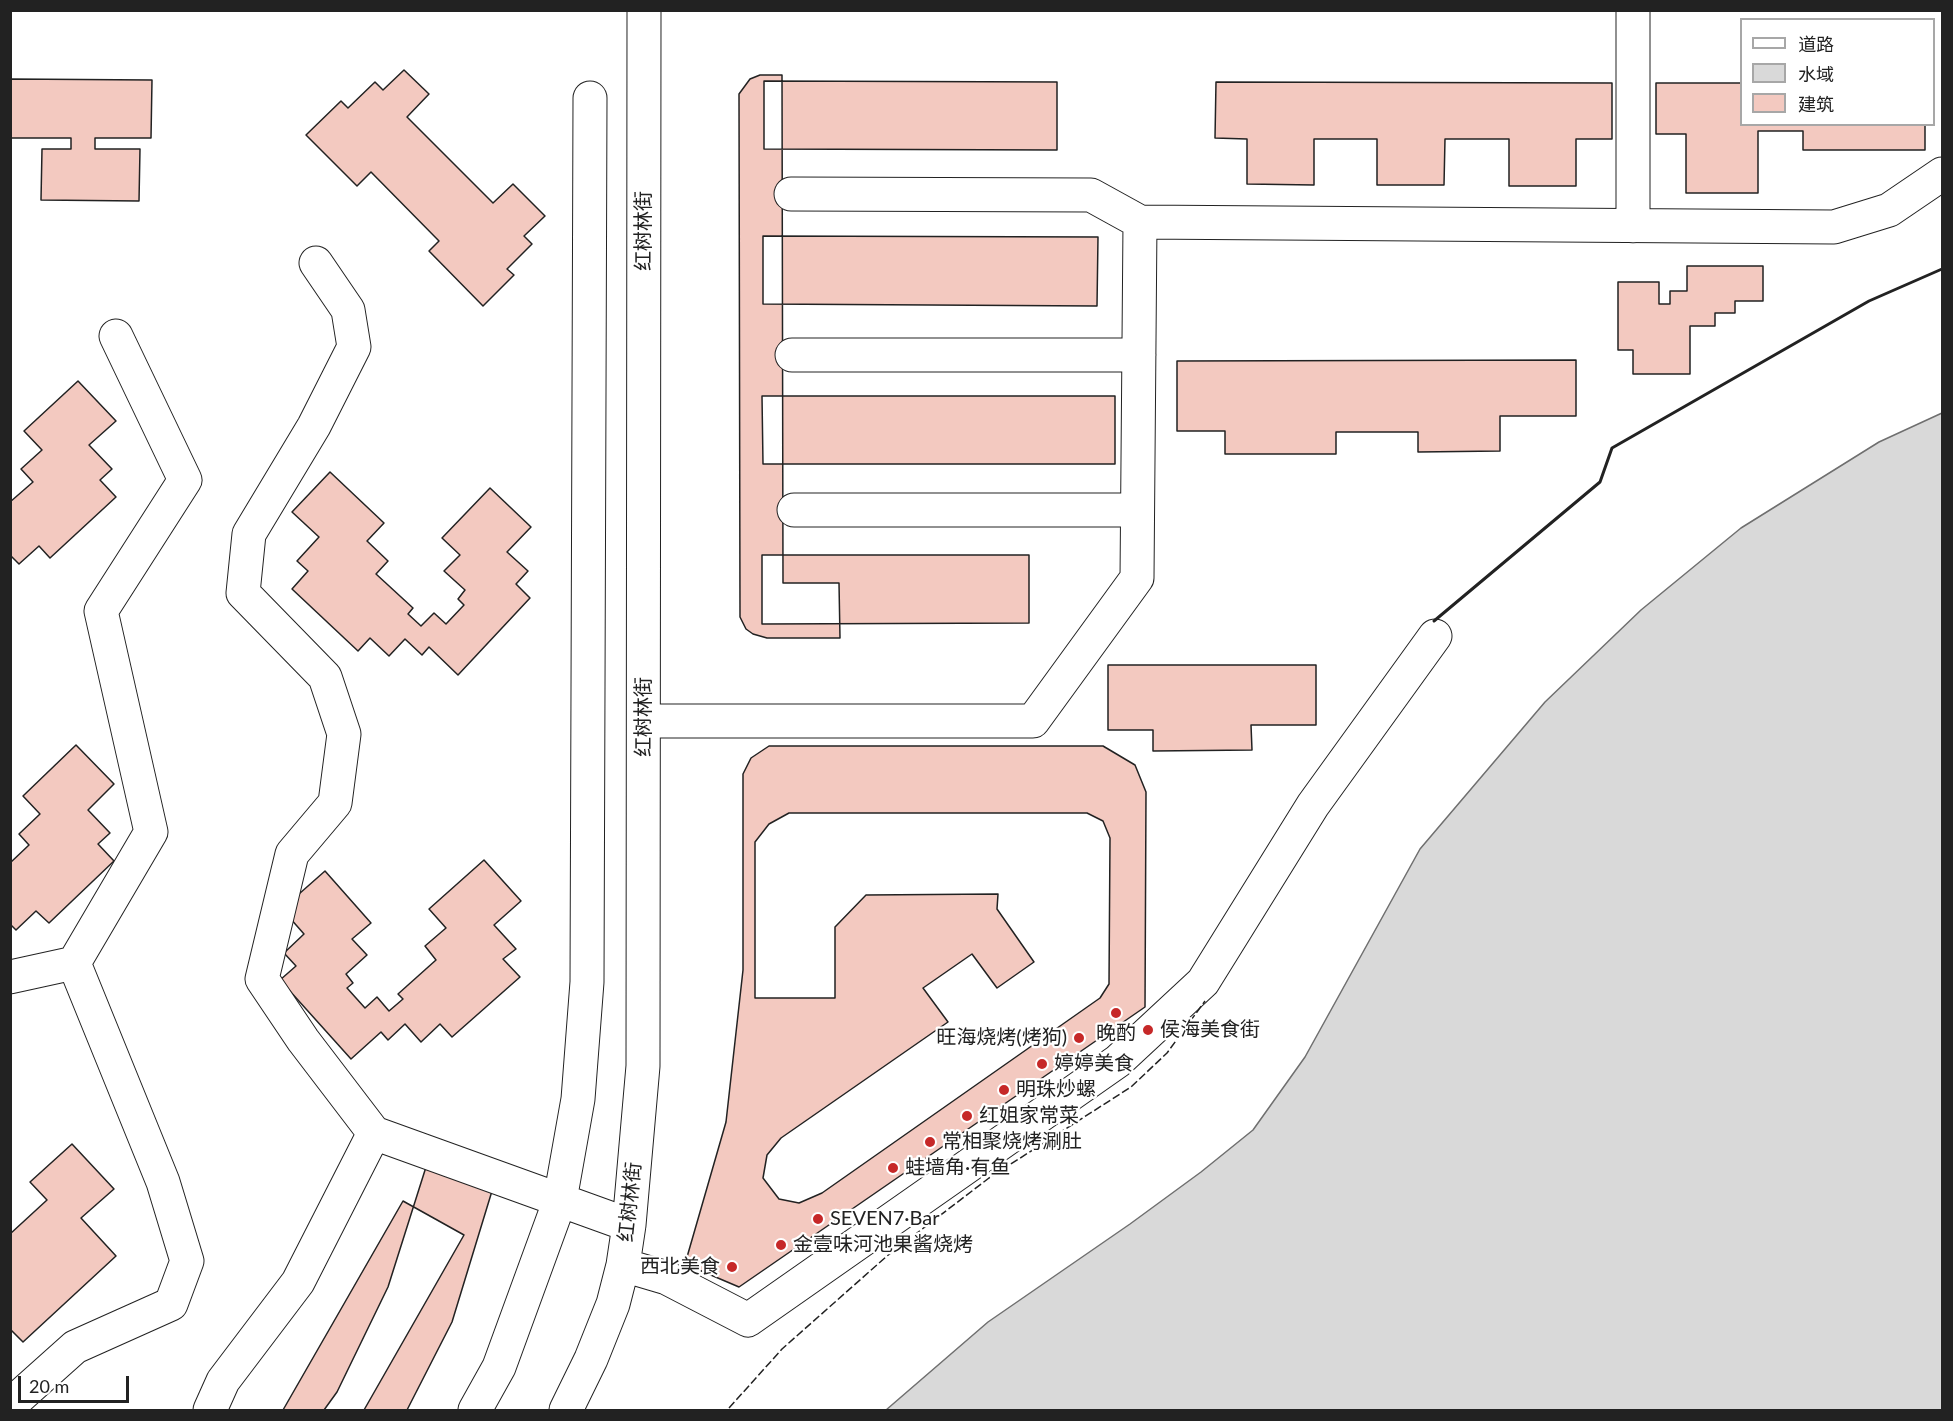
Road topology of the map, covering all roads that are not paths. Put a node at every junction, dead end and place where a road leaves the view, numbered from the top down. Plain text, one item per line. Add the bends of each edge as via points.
1 (644, 10) edge
2 (1633, 10) edge
3 (590, 98) dead end
4 (1942, 174) edge
5 (791, 194) dead end
6 (1140, 222) junction
7 (1633, 226) junction
8 (316, 263) dead end
9 (116, 336) dead end
10 (792, 355) dead end
11 (1139, 355) junction
12 (794, 510) dead end
13 (1137, 510) junction
14 (1435, 636) dead end
15 (644, 721) junction
16 (74, 963) junction
17 (10, 977) edge
18 (374, 1133) junction
19 (560, 1200) junction
20 (629, 1225) junction
21 (623, 1265) junction
22 (11, 1410) edge
23 (210, 1410) edge
24 (475, 1410) edge
25 (566, 1410) edge

1 - 15 street, 红树林街
2 - 7 street
3 - 19 street via 587,982 578,1099
4 - 7 street via 1889,210 1834,227
5 - 6 street via 1091,195
6 - 7 street
6 - 11 street
8 - 18 street via 348,310 354,347 314,426 249,534 243,593 325,677 344,734 335,803 292,855 262,979
9 - 16 street via 185,480 101,611 151,832
10 - 11 street
11 - 13 street
12 - 13 street
13 - 15 street via 1137,578 1033,721
14 - 21 street via 1313,805 1203,982 1118,1061 748,1320 667,1278
15 - 20 street, 红树林街 via 643,1066
16 - 17 street
16 - 22 street via 163,1182 187,1261 171,1304 75,1347 18,1398
18 - 19 street
18 - 23 street via 297,1282 223,1381
19 - 20 street
19 - 24 street via 499,1367
20 - 21 street, 红树林街
21 - 25 street, 红树林街 via 613,1304

